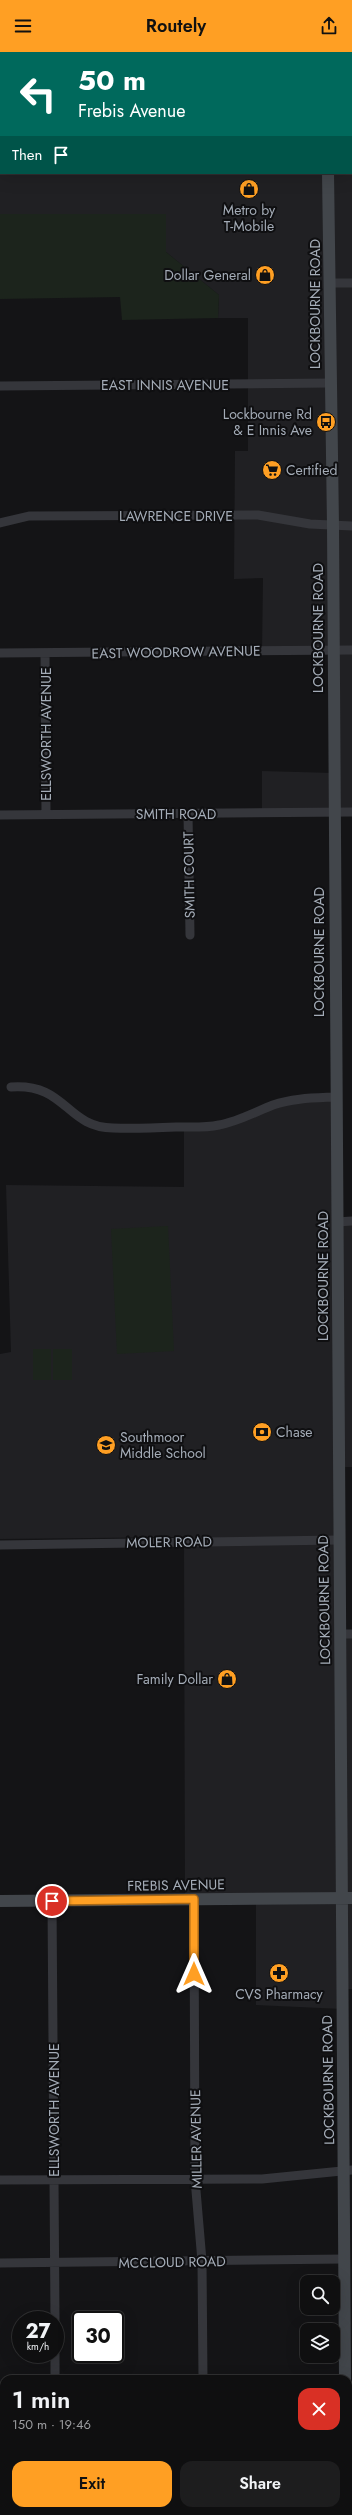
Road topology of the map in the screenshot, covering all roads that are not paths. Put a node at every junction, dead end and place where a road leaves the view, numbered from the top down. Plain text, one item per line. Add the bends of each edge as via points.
1 (328, 174) edge
2 (331, 283) junction
3 (352, 283) edge
4 (331, 384) junction
5 (0, 386) edge
6 (0, 523) edge
7 (333, 526) junction
8 (352, 526) edge
9 (333, 650) junction
10 (352, 650) edge
11 (0, 653) edge
12 (45, 653) junction
13 (334, 812) junction
14 (352, 812) edge
15 (46, 814) junction
16 (188, 814) junction
17 (0, 815) edge
18 (190, 935) dead end
19 (10, 1087) dead end
20 (335, 1097) junction
21 (337, 1222) junction
22 (352, 1222) edge
23 (339, 1540) junction
24 (0, 1545) edge
25 (346, 1634) edge
26 (347, 1898) edge
27 (194, 1899) junction
28 (0, 1901) edge
29 (52, 1901) junction
30 (348, 2170) edge
31 (195, 2179) junction
32 (0, 2180) edge
33 (54, 2180) junction
34 (344, 2259) junction
35 (202, 2261) junction
36 (0, 2263) edge
37 (54, 2263) junction
38 (55, 2311) edge
39 (55, 2363) edge
40 (55, 2375) edge
41 (203, 2375) edge
42 (345, 2375) edge

1 - 2 main road, LOCKBOURNE ROAD
2 - 3 street
2 - 4 main road, LOCKBOURNE ROAD
4 - 5 street, EAST INNIS AVENUE
4 - 7 main road, LOCKBOURNE ROAD
6 - 7 street, LAWRENCE DRIVE via 29,516 258,516
7 - 8 street, LAWRENCE DRIVE
7 - 9 main road, LOCKBOURNE ROAD
9 - 10 street, EAST WOODROW AVENUE
9 - 12 street, EAST WOODROW AVENUE
9 - 13 main road, LOCKBOURNE ROAD
11 - 12 street, EAST WOODROW AVENUE
12 - 15 street, ELLSWORTH AVENUE
13 - 14 street, SMITH ROAD
13 - 16 street, SMITH ROAD
13 - 20 main road, LOCKBOURNE ROAD
15 - 16 street, SMITH ROAD
15 - 17 street, SMITH ROAD
16 - 18 street, SMITH COURT
19 - 20 street via 24,1086 43,1090 58,1099 84,1122 111,1128 208,1127 300,1098
20 - 21 main road, LOCKBOURNE ROAD
21 - 22 street
21 - 23 main road, LOCKBOURNE ROAD
23 - 24 street, MOLER ROAD
23 - 25 main road, LOCKBOURNE ROAD
25 - 26 main road, LOCKBOURNE ROAD
26 - 27 main road, FREBIS AVENUE
26 - 30 main road, LOCKBOURNE ROAD
27 - 29 main road, FREBIS AVENUE
27 - 31 street, MILLER AVENUE
28 - 29 main road, FREBIS AVENUE
29 - 33 street, ELLSWORTH AVENUE
30 - 31 street via 288,2178
30 - 34 main road, LOCKBOURNE ROAD
31 - 33 street
31 - 35 street, MILLER AVENUE
32 - 33 street
33 - 37 street, ELLSWORTH AVENUE
34 - 35 street, MCCLOUD ROAD
34 - 42 main road, LOCKBOURNE ROAD
35 - 37 street, MCCLOUD ROAD
35 - 41 street, MILLER AVENUE
36 - 37 street, MCCLOUD ROAD
37 - 38 street, ELLSWORTH AVENUE
39 - 40 street

